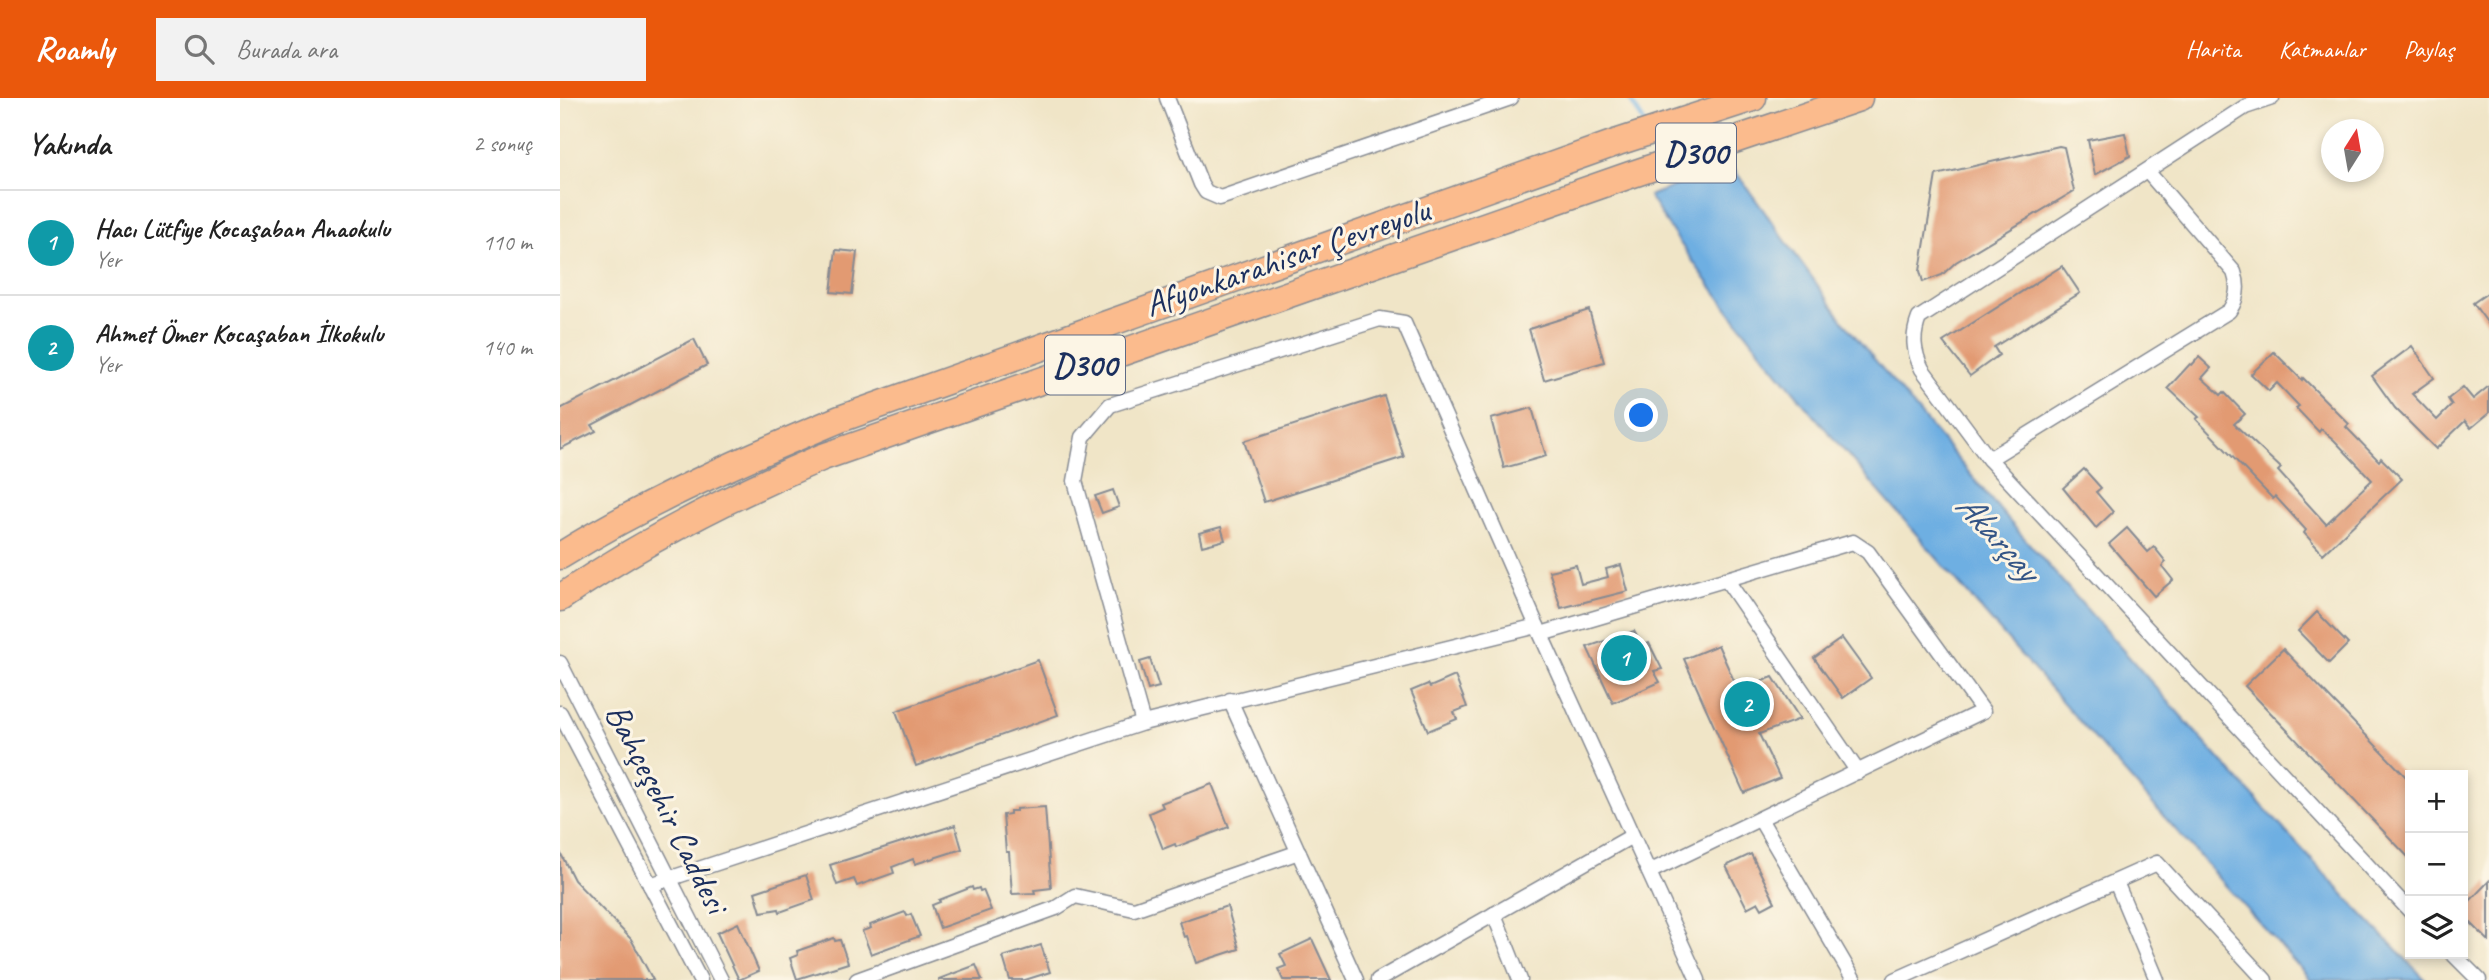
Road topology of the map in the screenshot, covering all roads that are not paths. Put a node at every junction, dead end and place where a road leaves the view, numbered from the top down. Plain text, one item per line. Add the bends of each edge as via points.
1 (1167, 98) edge
2 (1511, 98) edge
3 (1859, 98) edge
4 (2272, 98) edge
5 (1751, 99) edge
6 (2147, 170) junction
7 (1989, 459) junction
8 (560, 556) edge
9 (1726, 579) junction
10 (560, 598) edge
11 (1539, 630) junction
12 (560, 663) edge
13 (1230, 700) junction
14 (560, 713) edge
15 (1143, 723) junction
16 (1858, 772) junction
17 (1760, 819) junction
18 (1632, 836) junction
19 (1299, 852) junction
20 (1649, 872) junction
21 (669, 879) junction
22 (2116, 882) junction
23 (650, 885) junction
24 (2405, 906) edge
25 (1494, 914) junction
26 (2458, 959) edge
27 (699, 980) edge
28 (721, 980) edge
29 (857, 980) edge
30 (1356, 980) edge
31 (1378, 980) edge
32 (1520, 980) edge
33 (1698, 980) edge
34 (1854, 980) edge
35 (1895, 980) edge
36 (2157, 980) edge
37 (2265, 980) edge
38 (2479, 980) edge

1 - 2 street via 1201,184 1220,198
3 - 10 highway, Afyonkarahisar Çevreyolu / D300 via 823,457 691,518
4 - 6 street via 2245,107
5 - 8 highway, Afyonkarahisar Çevreyolu / D300 via 1618,142 840,419 658,500
6 - 7 street via 1919,318 1914,334 1918,360
6 - 7 street via 2234,272 2233,305
7 - 24 street
9 - 11 street
9 - 16 street
9 - 16 street via 1853,542 1861,546 1983,711
11 - 13 street
11 - 15 street via 1404,324 1380,318 1110,405 1083,437 1075,481
11 - 18 street
12 - 21 street, Bahçeşehir Caddesi
13 - 15 street
13 - 19 street
14 - 23 street, Bahçeşehir Caddesi
15 - 21 street
16 - 17 street
17 - 20 street
17 - 34 street
18 - 20 street
18 - 25 street
19 - 29 street via 1133,909 1075,896 1056,908
19 - 30 street
20 - 33 street
21 - 23 street
21 - 28 street, Bahçeşehir Caddesi
22 - 35 street
22 - 36 street
22 - 37 street via 2157,863
23 - 27 street, Bahçeşehir Caddesi
25 - 31 street
25 - 32 street
26 - 38 street

